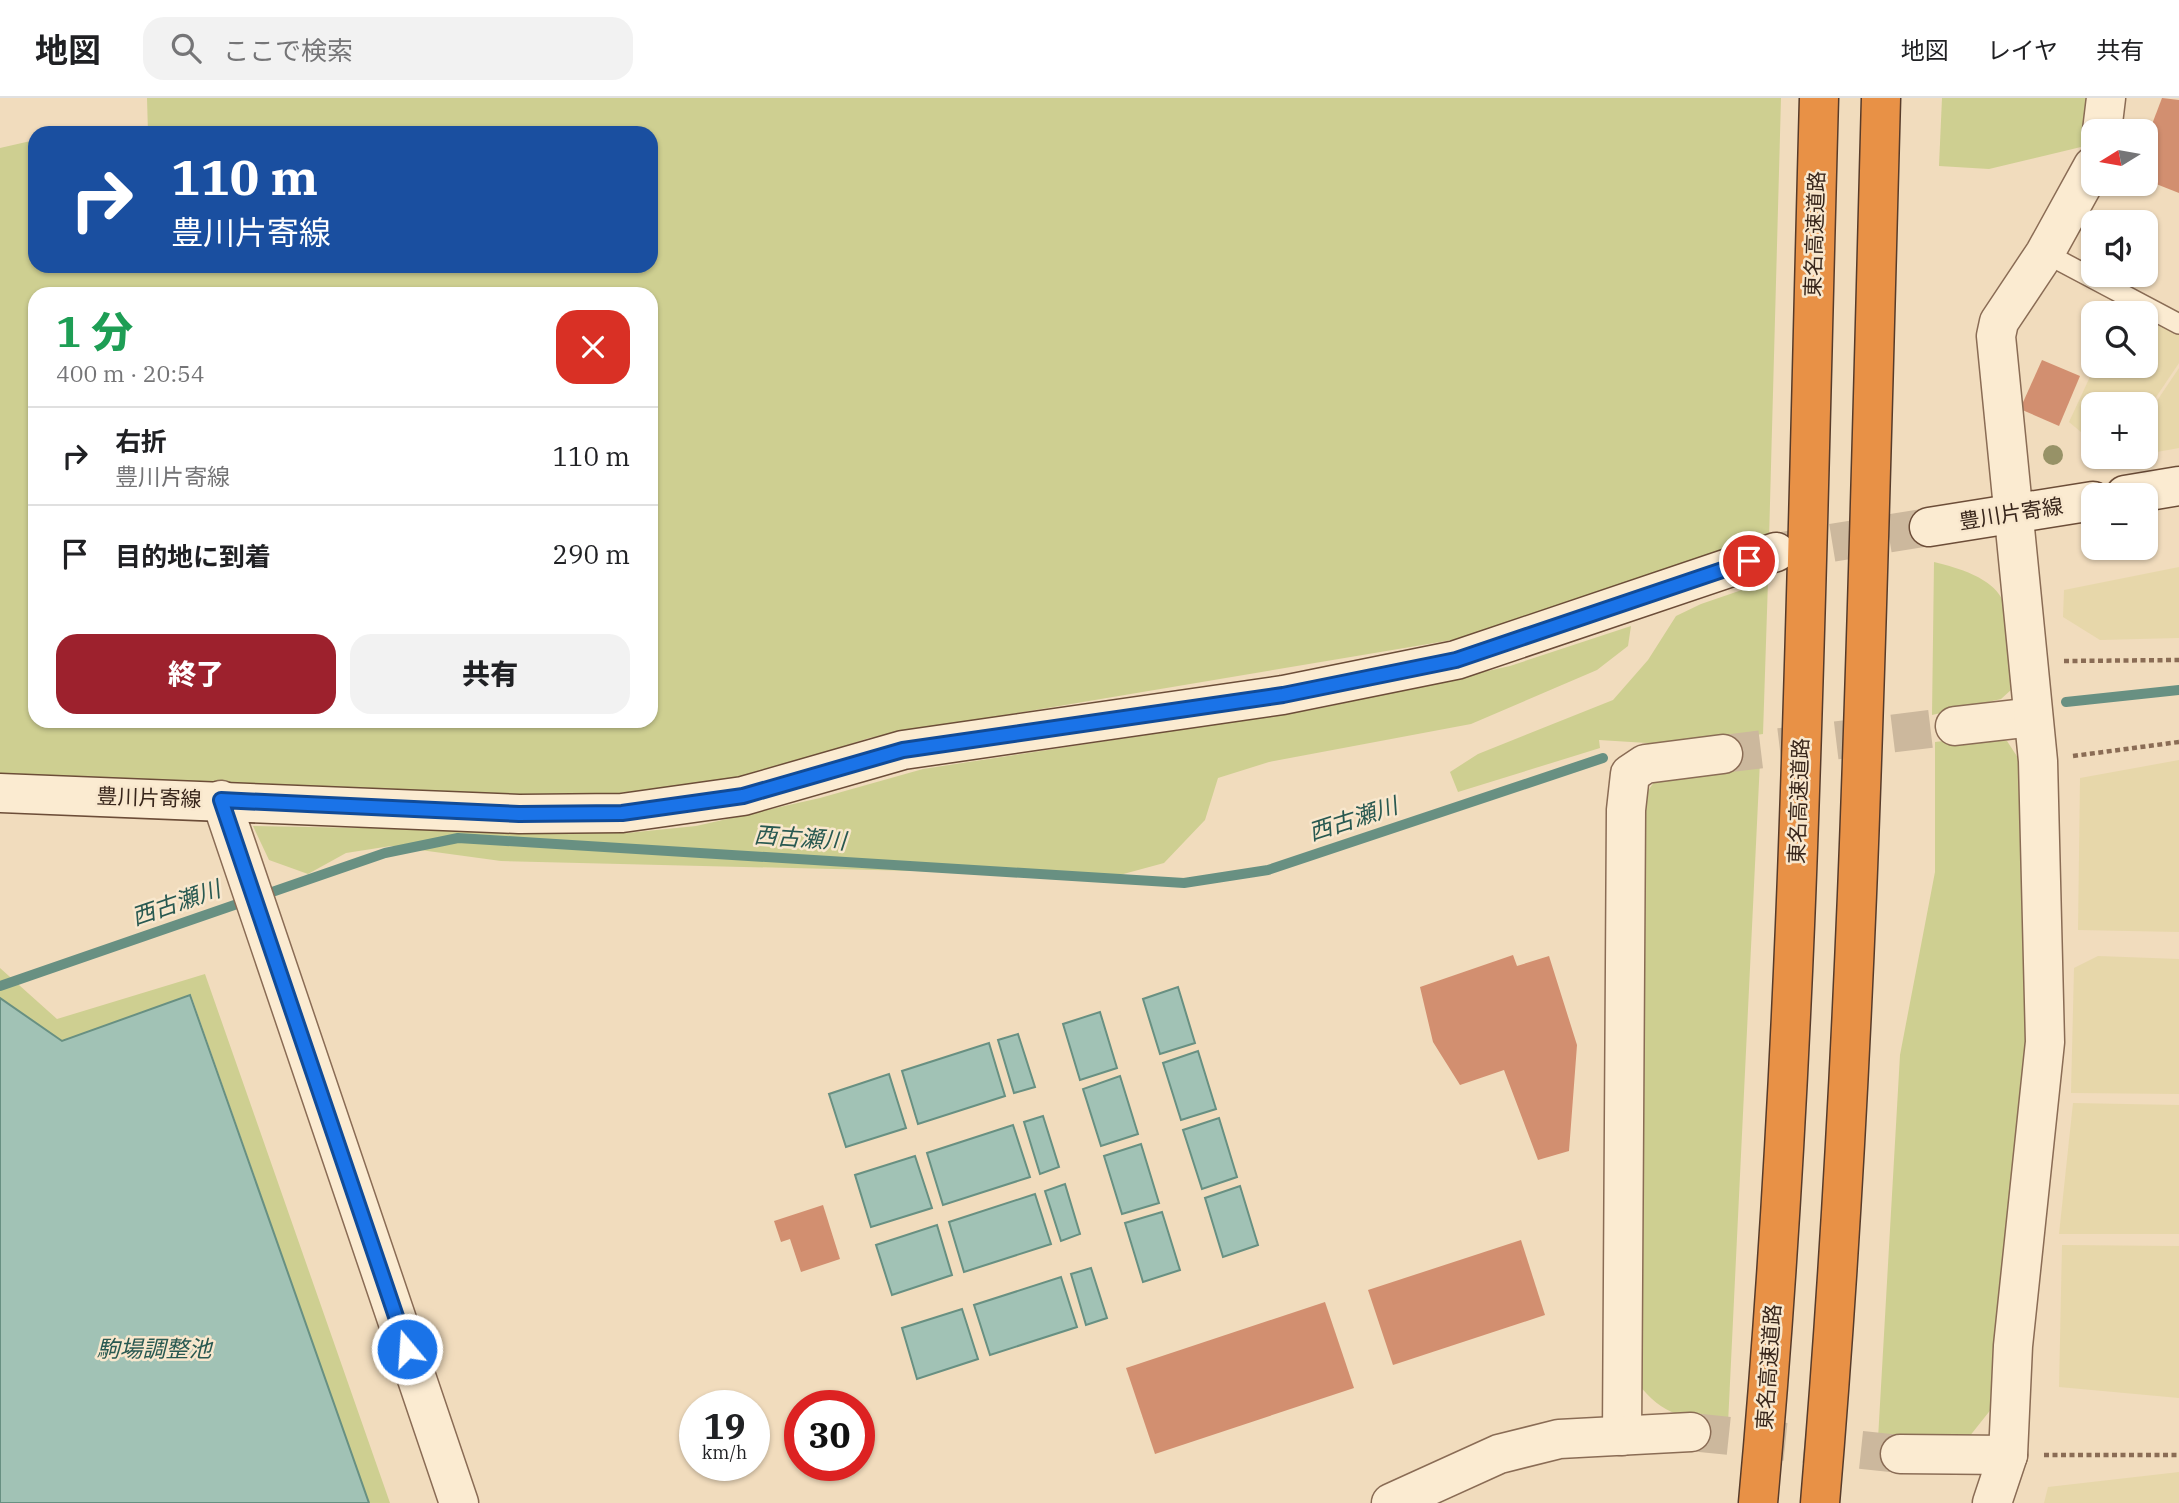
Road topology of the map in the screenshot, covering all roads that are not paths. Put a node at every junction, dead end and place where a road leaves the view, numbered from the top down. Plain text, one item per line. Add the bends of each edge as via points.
1 (1819, 98) edge
2 (1881, 98) edge
3 (2106, 98) edge
4 (2103, 119) edge
5 (2081, 188) edge
6 (2045, 253) junction
7 (2179, 324) edge
8 (2179, 486) edge
9 (2158, 490) edge
10 (2081, 503) edge
11 (2011, 514) junction
12 (1929, 527) tunnel mouth
13 (1776, 552) tunnel mouth
14 (2033, 717) junction
15 (1955, 726) tunnel mouth
16 (1723, 754) tunnel mouth
17 (0, 793) edge
18 (221, 800) junction
19 (1692, 1432) tunnel mouth
20 (1622, 1436) junction
21 (1900, 1454) tunnel mouth
22 (2008, 1455) junction
23 (459, 1503) edge
24 (1391, 1503) edge
25 (1758, 1503) edge
26 (1820, 1503) edge
27 (1992, 1503) edge

1 - 25 highway, 東名高速道路 via 1797,872
2 - 26 highway via 1859,875
3 - 4 street
5 - 6 street
6 - 7 lane
6 - 11 street via 1999,322 1996,337
8 - 9 street
10 - 11 street, 豊川片寄線
11 - 12 street, 豊川片寄線
11 - 14 street
13 - 18 street, 豊川片寄線 via 1456,660 1283,695 903,750 743,796 622,813 519,814
14 - 15 street
14 - 22 street via 2045,1042 2013,1346
16 - 20 street via 1645,764 1630,774 1626,810
17 - 18 street, 豊川片寄線
18 - 23 street
19 - 20 street
20 - 24 street via 1559,1439 1499,1454
21 - 22 street
22 - 27 street

